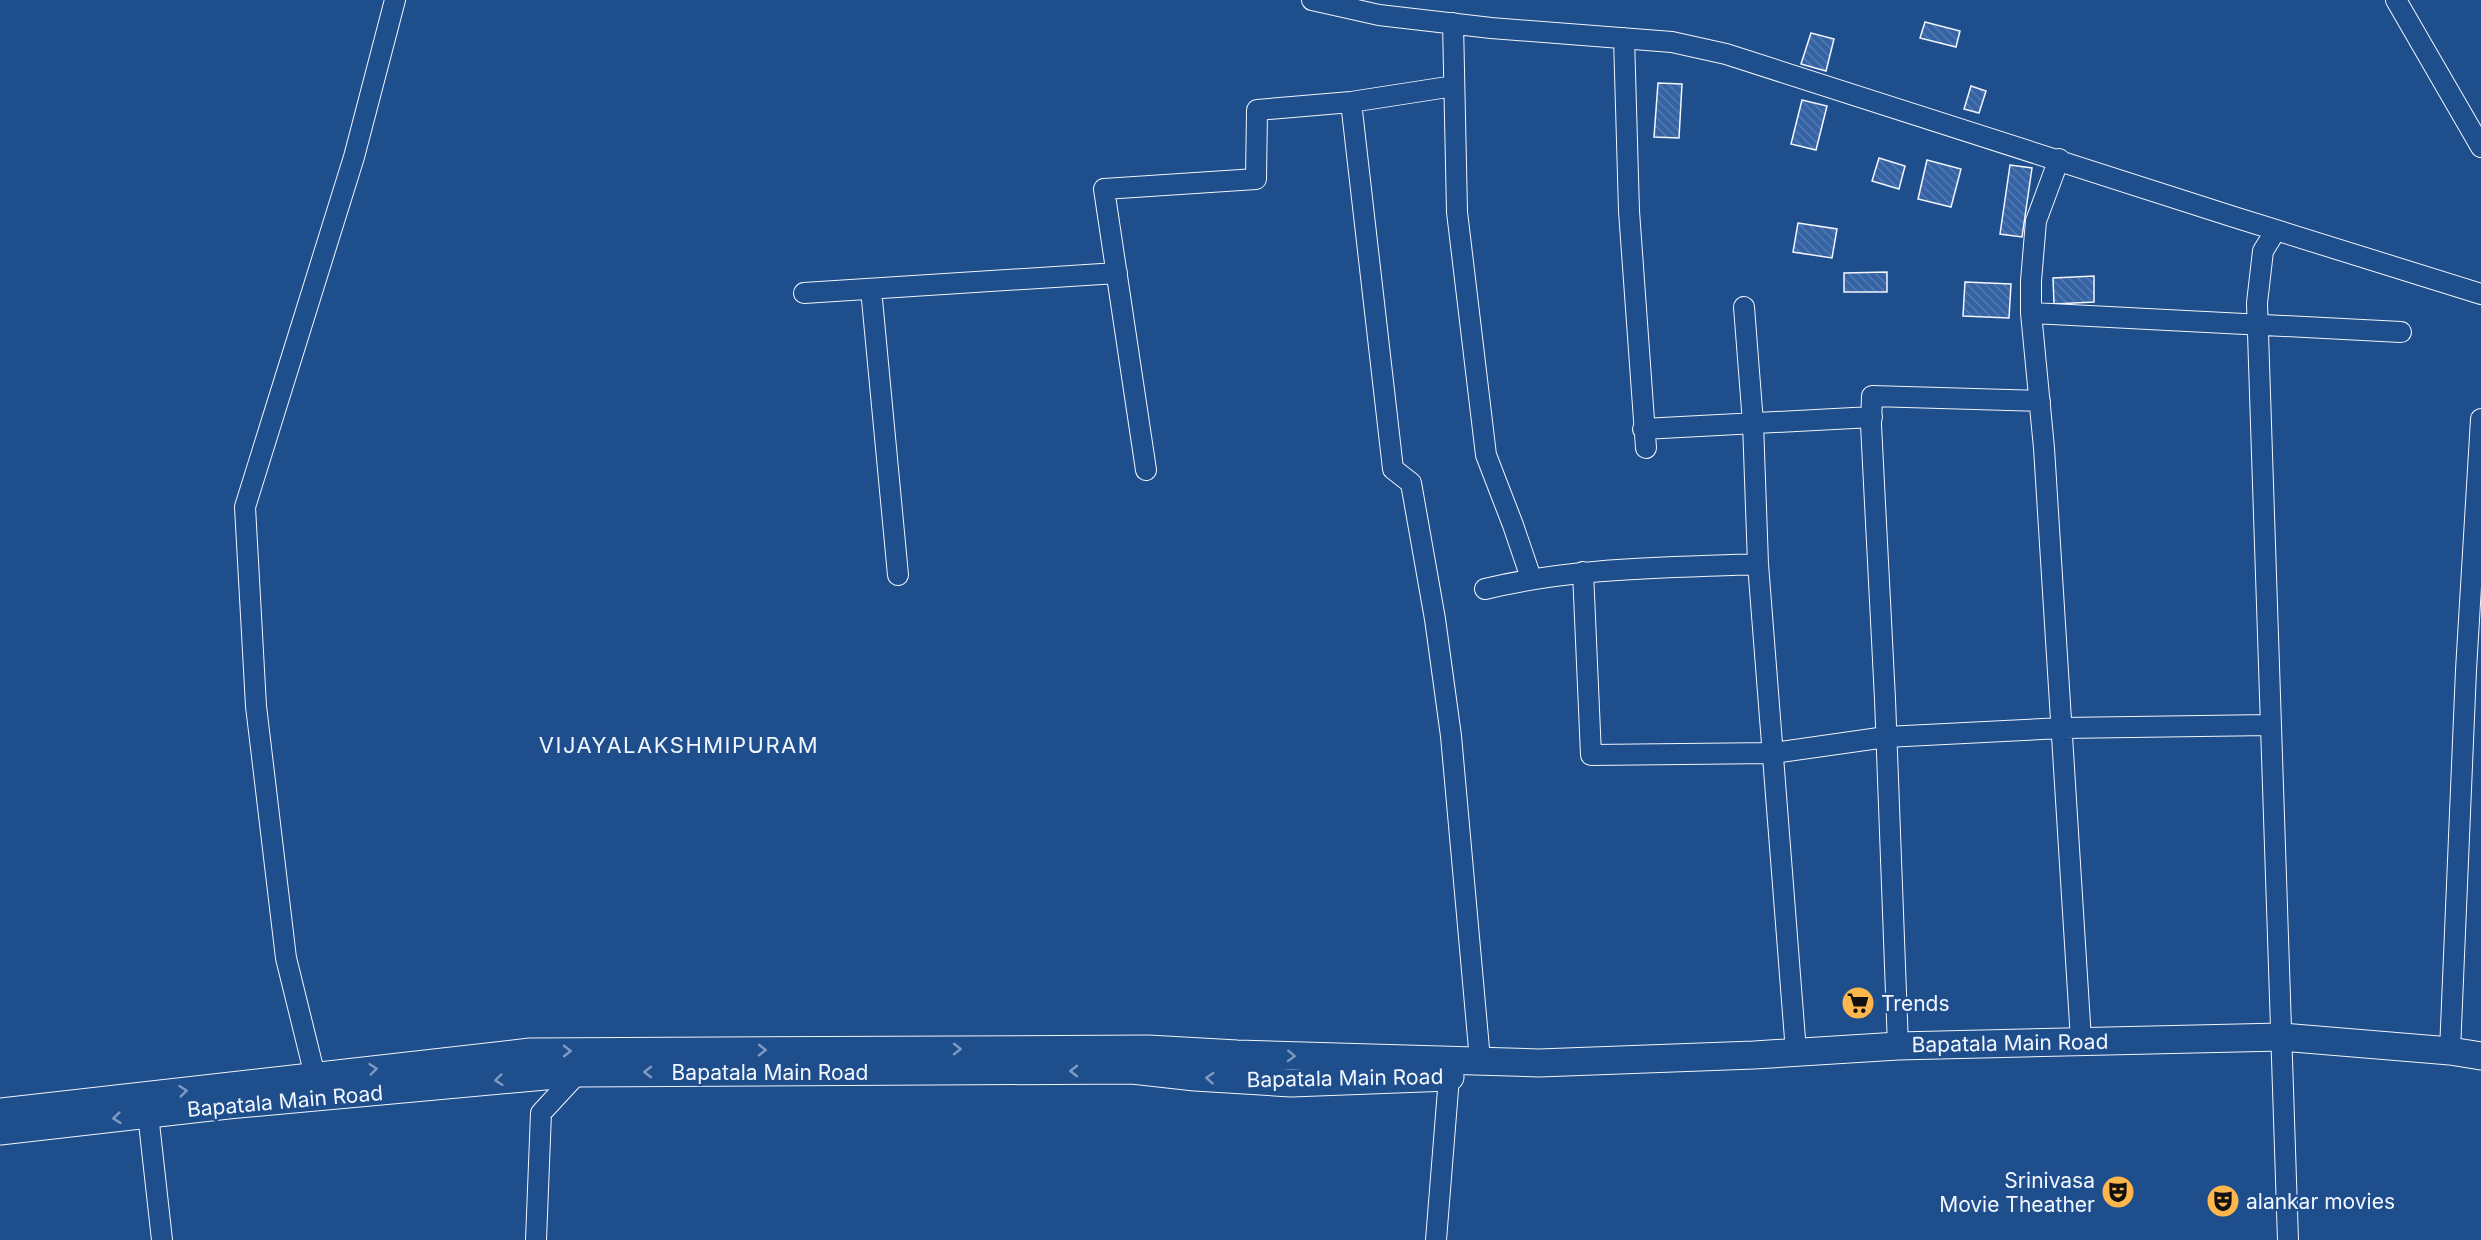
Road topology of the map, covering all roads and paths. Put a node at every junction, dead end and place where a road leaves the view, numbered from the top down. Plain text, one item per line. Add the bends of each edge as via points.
1 (395, 0) edge
2 (1312, 0) edge
3 (2396, 0) edge
4 (1453, 23) junction
5 (1624, 38) junction
6 (1455, 86) junction
7 (1351, 102) junction
8 (2481, 147) edge
9 (2058, 159) junction
10 (2276, 230) junction
11 (1116, 273) junction
12 (871, 289) junction
13 (804, 293) dead end
14 (2481, 294) edge
15 (1744, 307) dead end
16 (2031, 313) junction
17 (2258, 324) junction
18 (2401, 332) dead end
19 (2040, 401) junction
20 (1872, 417) junction
21 (2481, 420) edge
22 (1753, 423) junction
23 (1146, 470) dead end
24 (1758, 564) junction
25 (2476, 569) edge
26 (1583, 572) junction
27 (898, 575) dead end
28 (1531, 578) junction
29 (1485, 589) dead end
30 (2474, 672) edge
31 (2270, 725) junction
32 (2062, 728) junction
33 (1886, 737) junction
34 (1773, 753) junction
35 (2281, 1037) junction
36 (2081, 1040) junction
37 (1898, 1046) junction
38 (2450, 1051) junction
39 (1796, 1052) junction
40 (2481, 1056) edge
41 (1480, 1060) junction
42 (1539, 1063) junction
43 (1447, 1068) junction
44 (578, 1073) junction
45 (315, 1076) junction
46 (0, 1112) edge
47 (148, 1114) junction
48 (0, 1131) edge
49 (162, 1240) edge
50 (536, 1240) edge
51 (1436, 1240) edge
52 (2288, 1240) edge

1 - 45 street via 354,157 245,507 255,706 286,958
2 - 4 street via 1379,15
3 - 8 street
4 - 5 street
4 - 6 street
5 - 9 street via 1672,42 1726,54
5 - 22 street via 1629,211 1644,439
6 - 7 street
6 - 28 street via 1457,212 1486,455
7 - 11 street via 1257,110 1256,179 1104,189
7 - 41 street via 1394,469 1410,483 1451,736
9 - 10 street
9 - 16 street via 2036,220
10 - 14 street
10 - 17 street via 2263,251
11 - 12 street
11 - 23 street
12 - 13 street
12 - 27 street
15 - 22 street
16 - 17 street
16 - 19 street
17 - 18 street
17 - 31 street
19 - 20 street via 1872,396
19 - 32 street
20 - 22 street
20 - 33 street
21 - 25 street
22 - 24 street
24 - 26 street
24 - 34 street
25 - 30 street
26 - 28 street
26 - 34 street via 1590,755
28 - 29 street
30 - 38 street
31 - 32 street
31 - 35 street
32 - 33 street
32 - 36 street
33 - 34 street
33 - 37 street
34 - 39 street
35 - 36 main road, Bapatala Main Road
35 - 38 main road, Bapatala Main Road
35 - 52 street
36 - 37 main road, Bapatala Main Road
37 - 39 main road, Bapatala Main Road
38 - 40 main road, Bapatala Main Road
39 - 42 main road, Bapatala Main Road
41 - 42 main road, Bapatala Main Road
41 - 43 main road, Bapatala Main Road
42 - 43 main road, Bapatala Main Road via 1505,1075
43 -> 44 main road, Bapatala Main Road via 1291,1083 1132,1070
45 -> 43 main road, Bapatala Main Road via 530,1052 1148,1049
43 - 51 street
44 -> 47 main road, Bapatala Main Road
44 - 50 street via 541,1113
46 -> 45 main road, Bapatala Main Road
47 -> 48 main road, Bapatala Main Road
47 - 49 street

